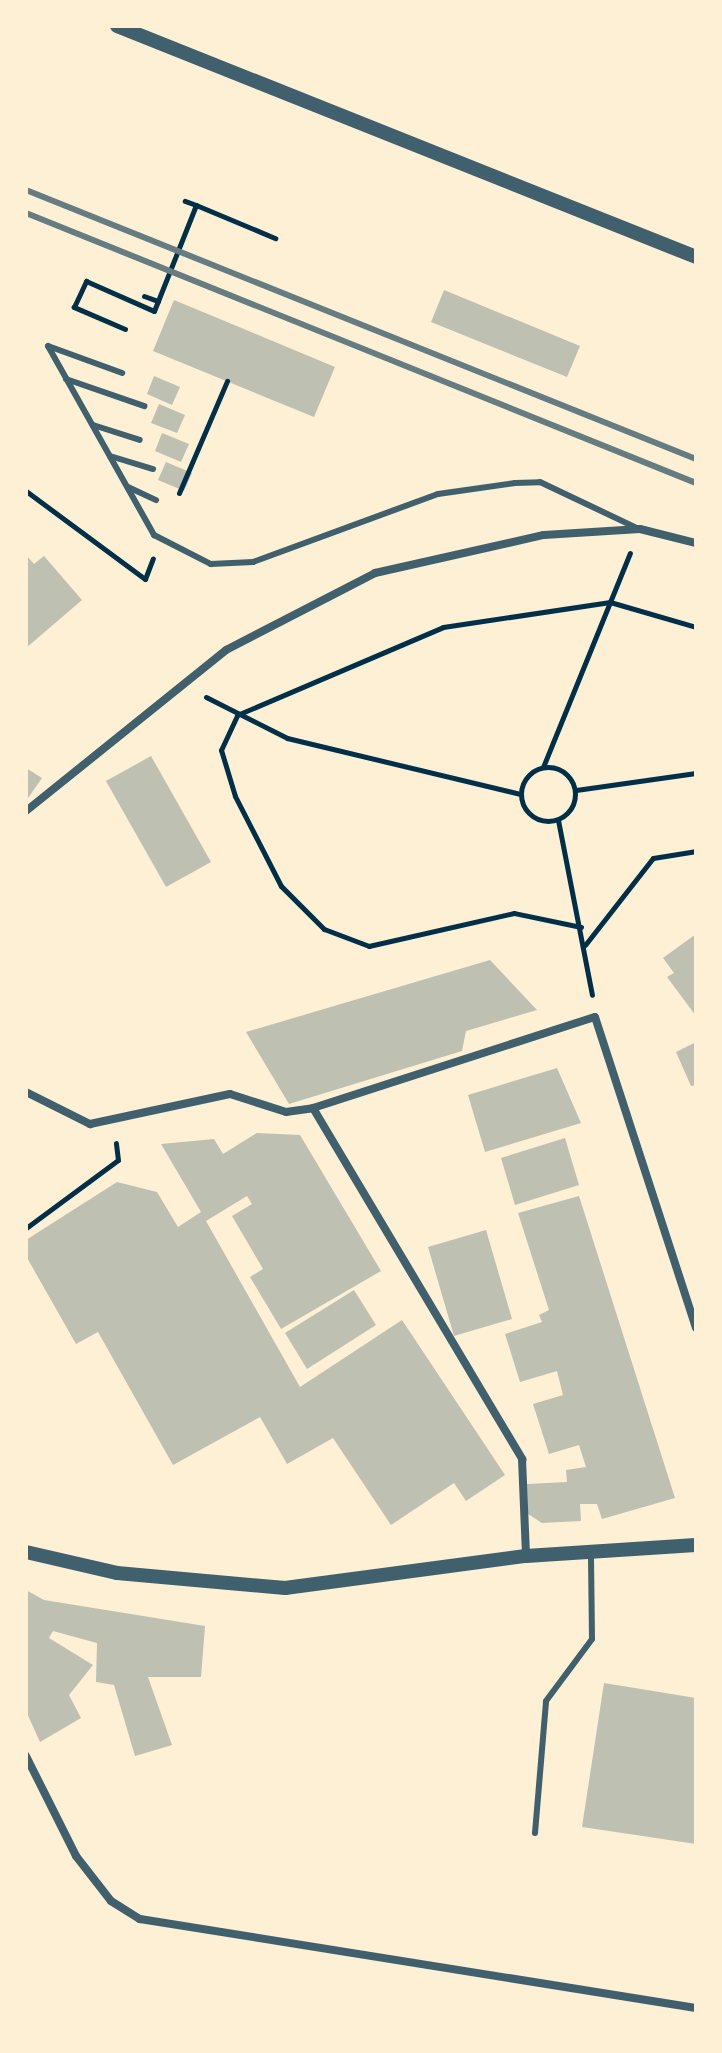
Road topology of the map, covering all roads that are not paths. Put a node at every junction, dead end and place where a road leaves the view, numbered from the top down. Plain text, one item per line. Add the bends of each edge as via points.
1 (117, 26) edge
2 (696, 257) edge
3 (122, 373) dead end
4 (66, 379) junction
5 (144, 406) dead end
6 (93, 425) junction
7 (140, 440) dead end
8 (110, 456) junction
9 (153, 469) dead end
10 (128, 487) junction
11 (156, 500) dead end
12 (640, 529) junction
13 (696, 543) edge
14 (26, 811) edge
15 (26, 1092) edge
16 (313, 1108) junction
17 (696, 1328) edge
18 (696, 1545) edge
19 (591, 1549) junction
20 (26, 1552) edge
21 (526, 1556) junction
22 (26, 1756) edge
23 (535, 1833) dead end
24 (696, 2008) edge

1 - 2 street
3 - 4 lane via 48,346
4 - 5 lane
4 - 6 lane
6 - 7 lane
6 - 8 lane
8 - 9 lane
8 - 10 lane
10 - 11 lane
10 - 12 lane via 160,541 211,564 253,562 438,494 540,482
12 - 13 street
12 - 14 street via 544,535 375,573 226,650
15 - 16 street via 70,1119 105,1123 230,1094 286,1112
16 - 17 street via 595,1017
16 - 21 street via 522,1459
18 - 19 street
19 - 21 street
19 - 23 lane via 592,1639 546,1701
20 - 21 street via 117,1573 285,1588
22 - 24 street via 76,1856 111,1901 140,1919

